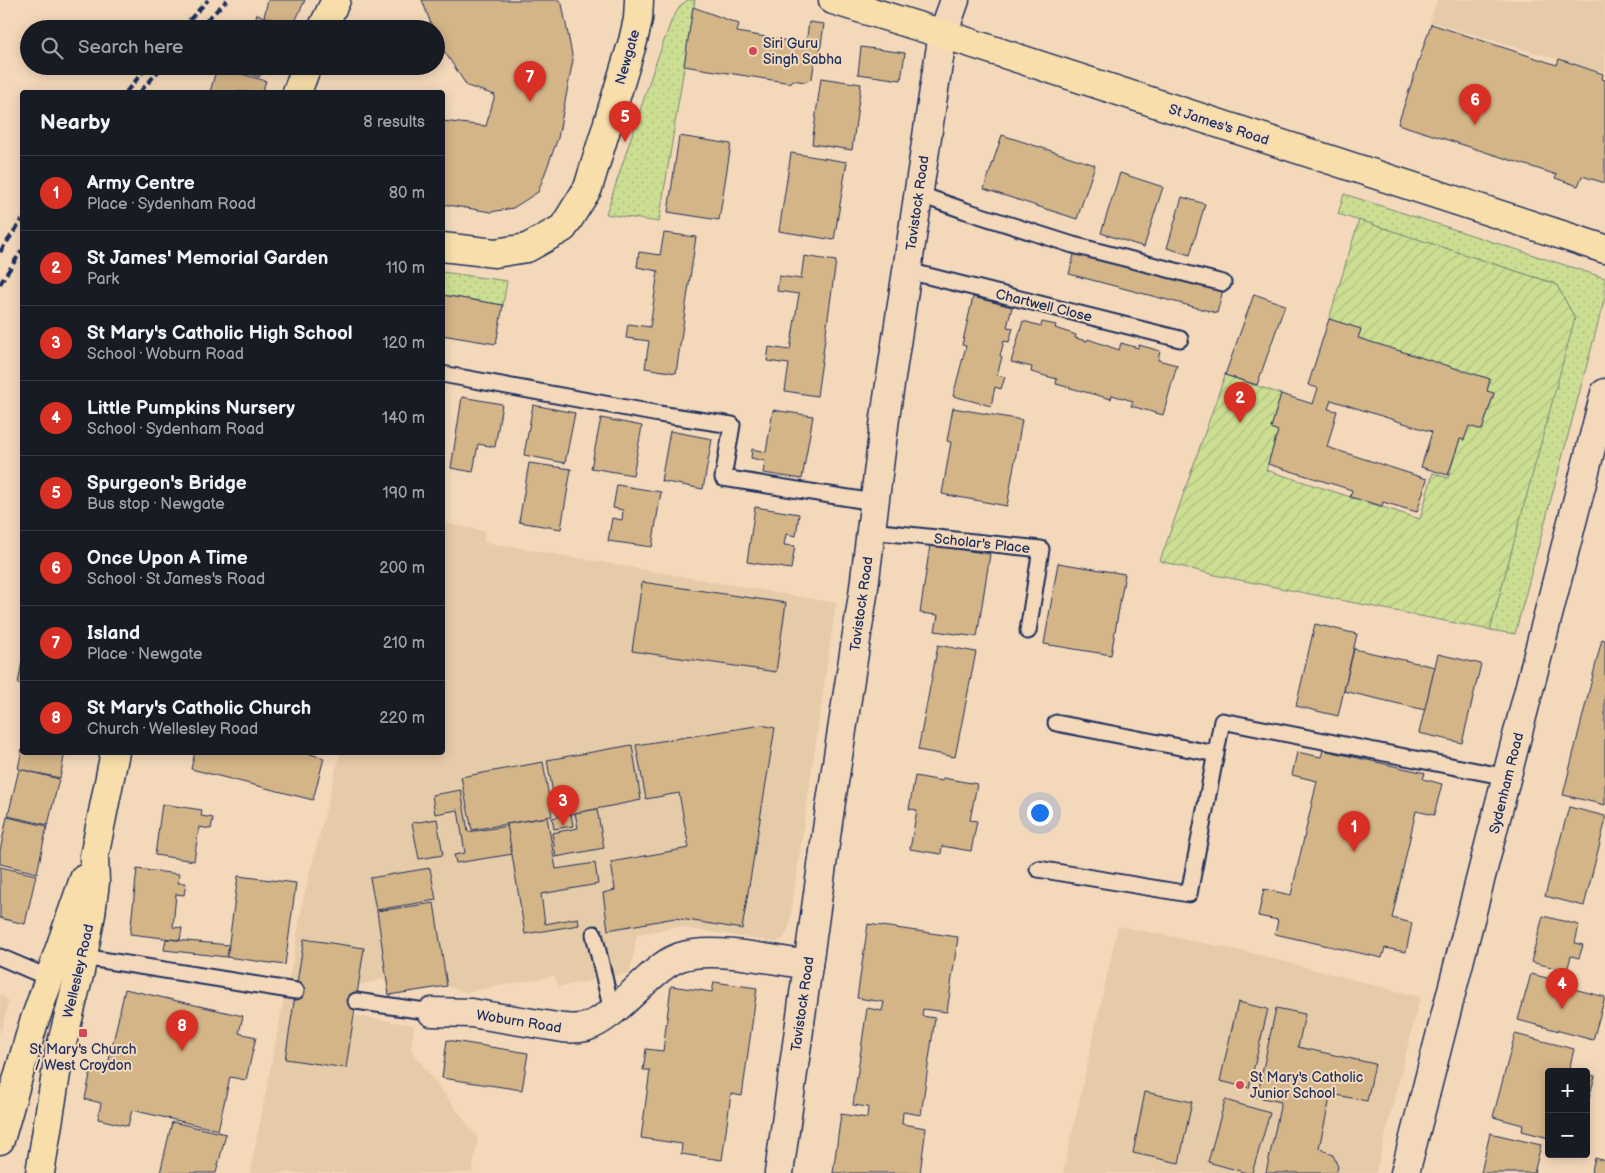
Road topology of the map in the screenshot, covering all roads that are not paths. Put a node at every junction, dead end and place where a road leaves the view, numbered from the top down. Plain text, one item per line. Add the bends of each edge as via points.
1 (336, 0) edge
2 (833, 0) edge
3 (955, 0) edge
4 (643, 6) edge
5 (326, 20) edge
6 (943, 34) junction
7 (304, 75) edge
8 (298, 90) edge
9 (918, 194) junction
10 (445, 247) edge
11 (1605, 250) edge
12 (908, 272) junction
13 (1223, 283) dead end
14 (1180, 339) dead end
15 (445, 375) edge
16 (1605, 393) edge
17 (874, 502) junction
18 (871, 531) junction
19 (1028, 631) dead end
20 (1056, 723) dead end
21 (1216, 754) junction
22 (114, 755) edge
23 (1507, 777) junction
24 (94, 858) junction
25 (1038, 869) dead end
26 (594, 934) dead end
27 (83, 957) junction
28 (0, 958) edge
29 (808, 965) junction
30 (49, 978) junction
31 (296, 991) dead end
32 (356, 1001) dead end
33 (612, 1011) junction
34 (432, 1012) joint
35 (0, 1140) edge
36 (40, 1173) edge
37 (779, 1173) edge
38 (1405, 1173) edge

1 - 5 main road
2 - 6 main road, St James's Road
3 - 6 street, Tavistock Road
4 - 10 main road, Newgate via 588,188 563,228 527,248 495,253
6 - 9 street, Tavistock Road
6 - 11 main road, St James's Road
7 - 8 main road
9 - 12 street, Tavistock Road
9 - 13 lane via 1072,244
12 - 14 lane, Chartwell Close
12 - 17 street, Tavistock Road
15 - 17 lane via 732,425 723,478
16 - 23 street, Sydenham Road
17 - 18 street, Tavistock Road
18 - 19 lane, Scholar's Place via 1041,549
18 - 29 street, Tavistock Road
20 - 21 lane
21 - 23 lane via 1222,721
21 - 25 lane via 1189,894
22 - 24 main road, Wellesley Road
23 - 38 street, Sydenham Road
24 - 27 main road, Wellesley Road via 95,882
24 - 30 main road, Wellesley Road
26 - 33 lane
27 - 31 lane
27 - 36 main road, Wellesley Road via 59,1055
28 - 30 lane
29 - 33 street, Woburn Road via 715,953 690,954 659,969
29 - 37 street, Tavistock Road
30 - 35 main road, Wellesley Road
32 - 34 lane, Woburn Road
33 - 34 street, Woburn Road via 593,1024 575,1029 471,1013

